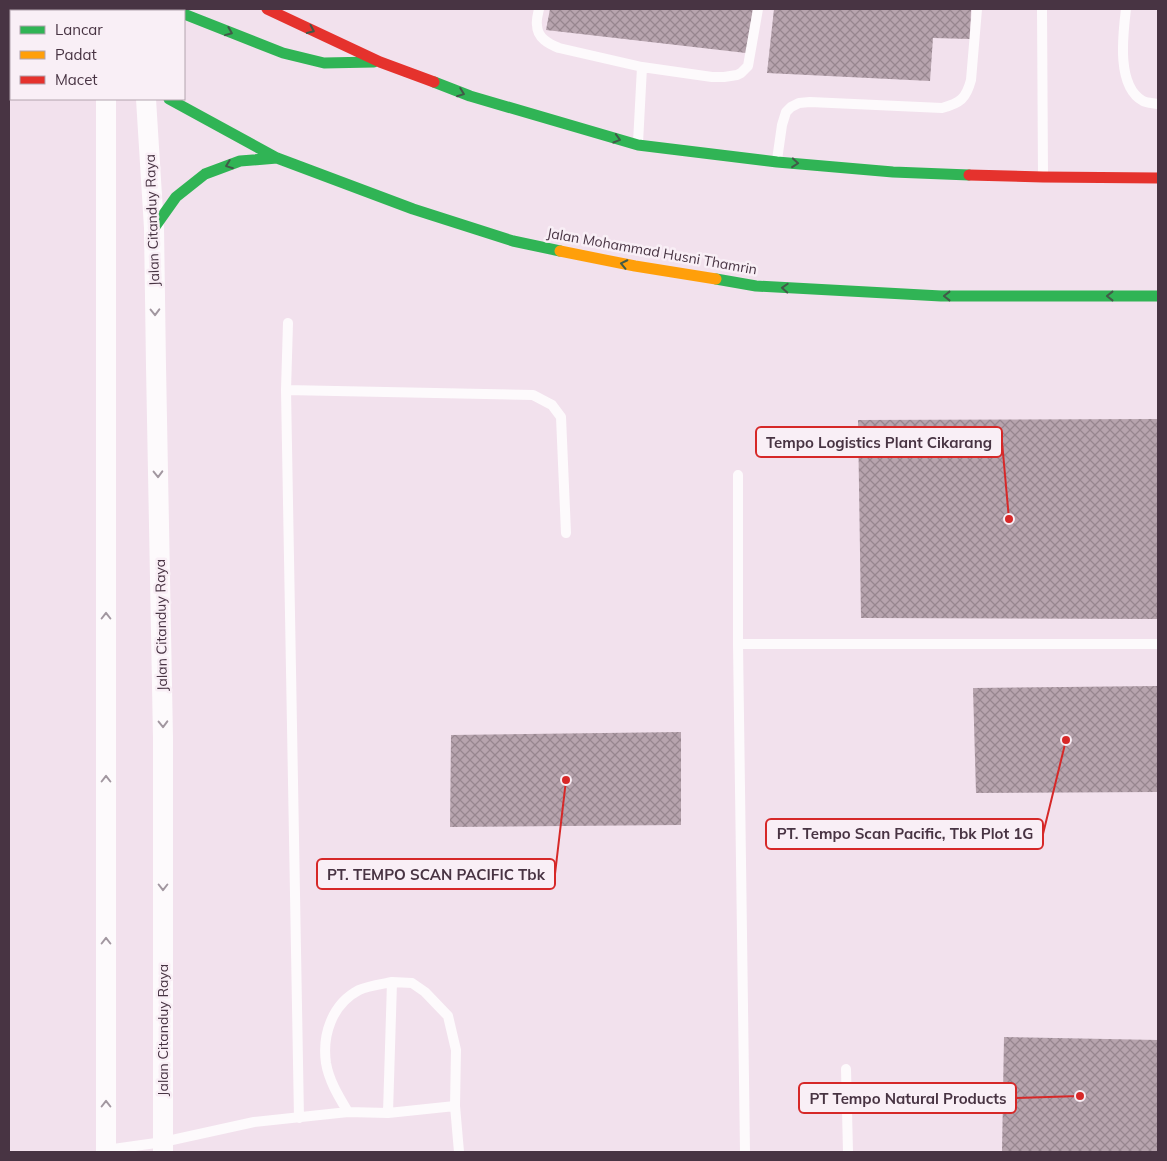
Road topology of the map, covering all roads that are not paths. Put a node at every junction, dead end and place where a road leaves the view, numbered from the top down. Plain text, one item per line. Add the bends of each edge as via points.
1 (267, 9) edge
2 (539, 9) edge
3 (758, 9) edge
4 (977, 9) edge
5 (1042, 9) edge
6 (1126, 9) edge
7 (185, 14) edge
8 (380, 62) junction
9 (642, 67) junction
10 (106, 100) edge
11 (146, 100) edge
12 (172, 100) edge
13 (1158, 104) edge
14 (638, 145) junction
15 (277, 158) junction
16 (776, 162) junction
17 (1043, 178) junction
18 (1158, 178) edge
19 (154, 228) junction
20 (1158, 296) edge
21 (288, 322) dead end
22 (286, 390) junction
23 (738, 475) dead end
24 (566, 533) dead end
25 (738, 644) junction
26 (1158, 644) edge
27 (392, 982) junction
28 (846, 1069) dead end
29 (455, 1106) junction
30 (348, 1112) junction
31 (388, 1113) junction
32 (299, 1118) junction
33 (163, 1147) edge
34 (106, 1151) edge
35 (459, 1152) edge
36 (745, 1152) edge
37 (848, 1152) edge

1 -> 8 street
2 - 9 lane via 536,25 543,40 550,45
3 - 9 lane via 748,66 741,73 712,77
4 - 16 lane via 970,80 966,94 958,102 942,108 799,103 786,112
5 - 17 lane
6 - 13 lane via 1122,50 1130,87 1145,102
7 -> 8 street via 283,53 324,63
8 -> 14 street via 470,96
9 - 14 lane
34 -> 10 street
11 - 19 street, Jalan Citanduy Raya
12 - 15 street, Jalan Mohammad Husni Thamrin
14 - 16 street
15 -> 19 street via 240,161 206,174 176,197
20 -> 15 street, Jalan Mohammad Husni Thamrin via 940,296 756,286 634,266 513,241 414,209
16 -> 17 street via 893,172
17 - 18 street
19 -> 33 street, Jalan Citanduy Raya via 163,738
21 - 22 lane
22 - 24 lane via 533,395 552,405 561,417
22 - 32 lane
23 - 25 lane
25 - 26 lane
25 - 36 lane
27 - 29 lane via 412,983 448,1016 456,1050
27 - 30 lane via 353,994 334,1013 329,1026 326,1064
27 - 31 lane
28 - 37 lane
29 - 31 lane
29 - 35 lane
30 - 31 lane
30 - 32 lane
32 - 33 lane via 254,1122
33 - 34 lane

